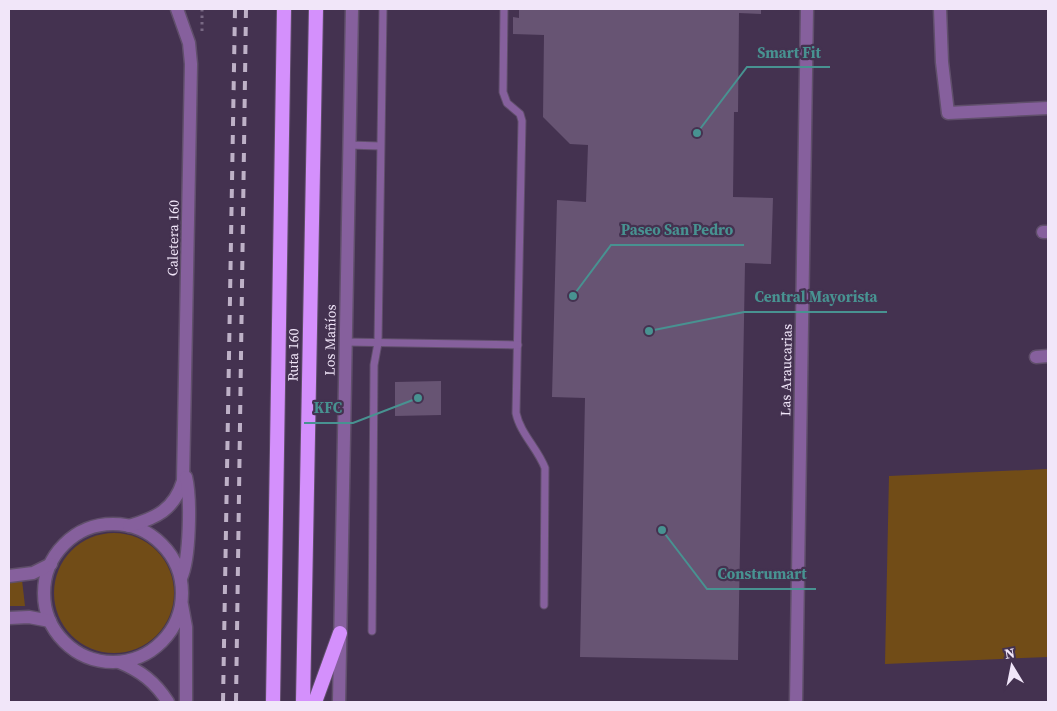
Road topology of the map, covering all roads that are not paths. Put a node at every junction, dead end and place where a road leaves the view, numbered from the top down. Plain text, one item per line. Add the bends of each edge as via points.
1 (177, 9) edge
2 (284, 9) edge
3 (316, 9) edge
4 (352, 9) edge
5 (383, 9) edge
6 (504, 9) edge
7 (808, 9) edge
8 (940, 9) edge
9 (1048, 108) edge
10 (349, 145) junction
11 (380, 146) junction
12 (345, 342) junction
13 (378, 343) junction
14 (518, 345) junction
15 (184, 470) junction
16 (128, 526) junction
17 (51, 564) junction
18 (9, 576) edge
19 (181, 578) junction
20 (182, 603) junction
21 (544, 605) dead end
22 (9, 618) edge
23 (50, 621) junction
24 (372, 631) dead end
25 (340, 633) junction
26 (119, 662) junction
27 (168, 702) edge
28 (186, 702) edge
29 (273, 702) edge
30 (303, 702) edge
31 (315, 702) edge
32 (338, 702) edge
33 (796, 702) edge

1 - 15 street, Caletera 160 via 189,43 191,64
2 - 29 highway, Ruta 160
3 - 30 highway, Ruta 160
4 - 10 street, Los Mañíos
5 - 11 lane
6 - 14 lane via 503,92 507,103 520,114 522,121
7 - 33 street, Las Araucarias
8 - 9 street via 948,113
10 - 11 lane
10 - 12 street, Los Mañíos
11 - 13 lane
12 - 13 lane
12 - 25 street, Los Mañíos
13 - 14 lane
13 - 24 lane via 374,365
14 - 21 lane via 516,413 545,468
15 - 16 street, Caletera 160 via 180,490 168,507 151,519
15 - 19 street, Caletera 160 via 188,487 188,555
16 - 17 street via 113,524 83,532 70,540
16 - 19 street via 162,544
17 - 18 street via 33,573
17 - 23 street via 44,592
19 - 20 street
20 - 26 street via 174,625 161,644 134,659
20 - 28 street via 186,627
22 - 23 street via 30,617
23 - 26 street via 66,644 78,652 105,662
25 - 31 highway
25 - 32 street, Los Mañíos
26 - 27 street via 154,682

